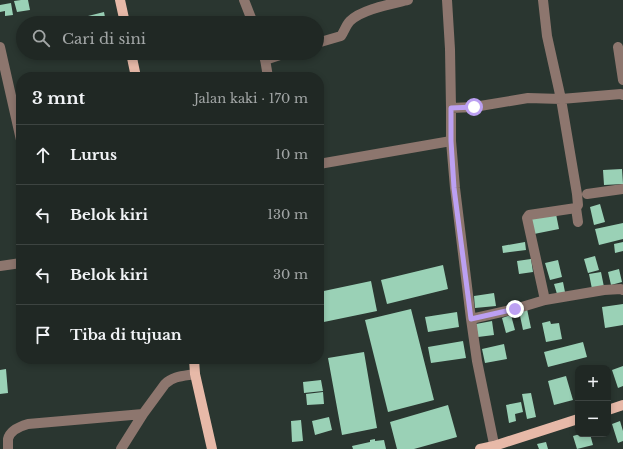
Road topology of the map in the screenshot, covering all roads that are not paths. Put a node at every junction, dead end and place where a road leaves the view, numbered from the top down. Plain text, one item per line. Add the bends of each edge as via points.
1 (120, 0) edge
2 (244, 0) edge
3 (408, 0) edge
4 (447, 0) edge
5 (543, 0) edge
6 (123, 16) edge
7 (250, 16) edge
8 (324, 41) edge
9 (0, 47) edge
10 (618, 48) dead end
11 (132, 60) edge
12 (265, 60) edge
13 (135, 72) edge
14 (267, 72) edge
15 (623, 80) edge
16 (623, 95) edge
17 (561, 99) junction
18 (451, 108) junction
19 (16, 118) edge
20 (451, 141) junction
21 (324, 163) edge
22 (623, 189) edge
23 (586, 194) dead end
24 (576, 208) junction
25 (578, 222) dead end
26 (16, 264) edge
27 (0, 266) edge
28 (623, 290) edge
29 (545, 300) junction
30 (471, 319) junction
31 (194, 364) edge
32 (195, 374) junction
33 (623, 406) edge
34 (611, 409) edge
35 (143, 414) junction
36 (575, 420) edge
37 (494, 447) edge
38 (8, 449) edge
39 (121, 449) edge
40 (212, 449) edge
41 (480, 449) edge

1 - 6 main road
2 - 7 street
3 - 8 street via 365,11 350,21 341,36
4 - 18 street
5 - 17 street via 547,36
9 - 19 street
10 - 15 street
11 - 13 main road
12 - 14 street
16 - 17 street
17 - 18 street via 528,98
17 - 24 street via 577,194
18 - 20 street
20 - 21 street
20 - 30 street via 454,188
22 - 23 street
24 - 25 street
24 - 29 street via 529,215 527,218
26 - 27 street
28 - 29 street via 604,290
29 - 30 street
30 - 37 street
31 - 32 main road
32 - 35 street via 168,380
32 - 40 main road
33 - 34 main road
35 - 38 street via 28,424 11,434 8,438
35 - 39 street
36 - 37 main road
37 - 41 main road

